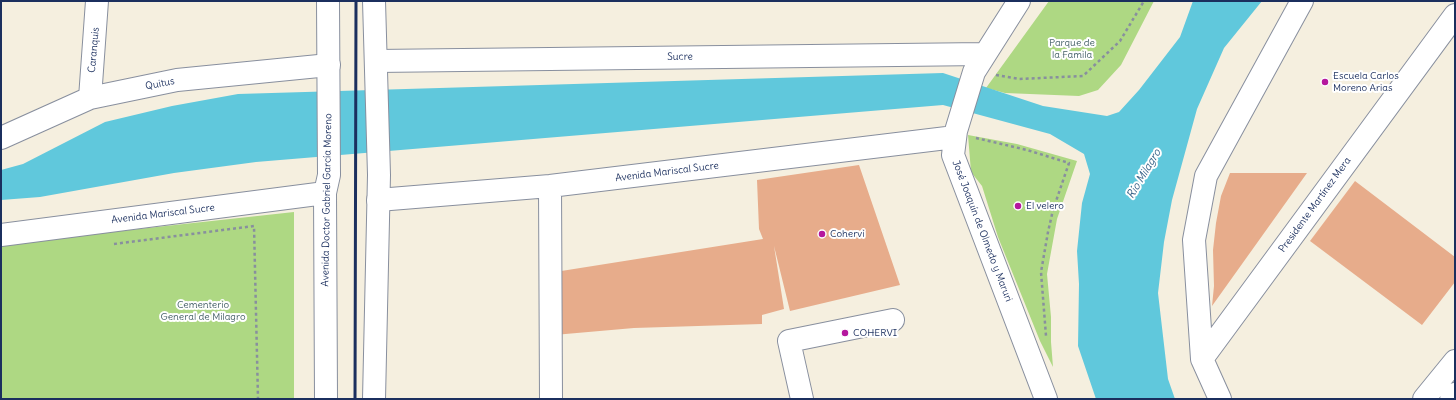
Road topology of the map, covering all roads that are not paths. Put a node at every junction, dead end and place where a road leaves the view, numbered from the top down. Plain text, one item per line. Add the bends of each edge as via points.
1 (98, 1) edge
2 (328, 1) edge
3 (374, 1) edge
4 (1019, 1) edge
5 (1302, 1) edge
6 (1455, 15) edge
7 (376, 61) junction
8 (977, 68) junction
9 (329, 73) junction
10 (90, 98) junction
11 (962, 135) junction
12 (1, 138) edge
13 (327, 184) junction
14 (550, 186) junction
15 (378, 200) junction
16 (1, 235) edge
17 (893, 320) dead end
18 (1202, 360) junction
19 (1455, 361) edge
20 (1446, 395) edge
21 (326, 399) edge
22 (374, 399) edge
23 (551, 399) edge
24 (802, 399) edge
25 (1046, 399) edge
26 (1220, 399) edge

1 - 10 street, Caranquis
2 - 9 street, Avenida Doctor Gabriel García Moreno
3 - 7 street
4 - 8 street, José Joaquín de Olmedo y Maruri
5 - 18 street via 1206,176 1194,240
6 - 18 street, Presidente Martínez Mera
7 - 8 street, Sucre
7 - 15 street
8 - 11 street, José Joaquín de Olmedo y Maruri
9 - 10 street, Quitus via 177,80
9 - 13 street, Avenida Doctor Gabriel García Moreno
10 - 12 street, Quitus
11 - 14 street, Avenida Mariscal Sucre
11 - 25 street, José Joaquín de Olmedo y Maruri via 953,155
13 - 16 street, Avenida Mariscal Sucre
13 - 21 street, Avenida Doctor Gabriel García Moreno
14 - 15 street, Avenida Mariscal Sucre
14 - 23 street
15 - 22 street
17 - 24 street via 789,341
18 - 26 street
19 - 20 street

